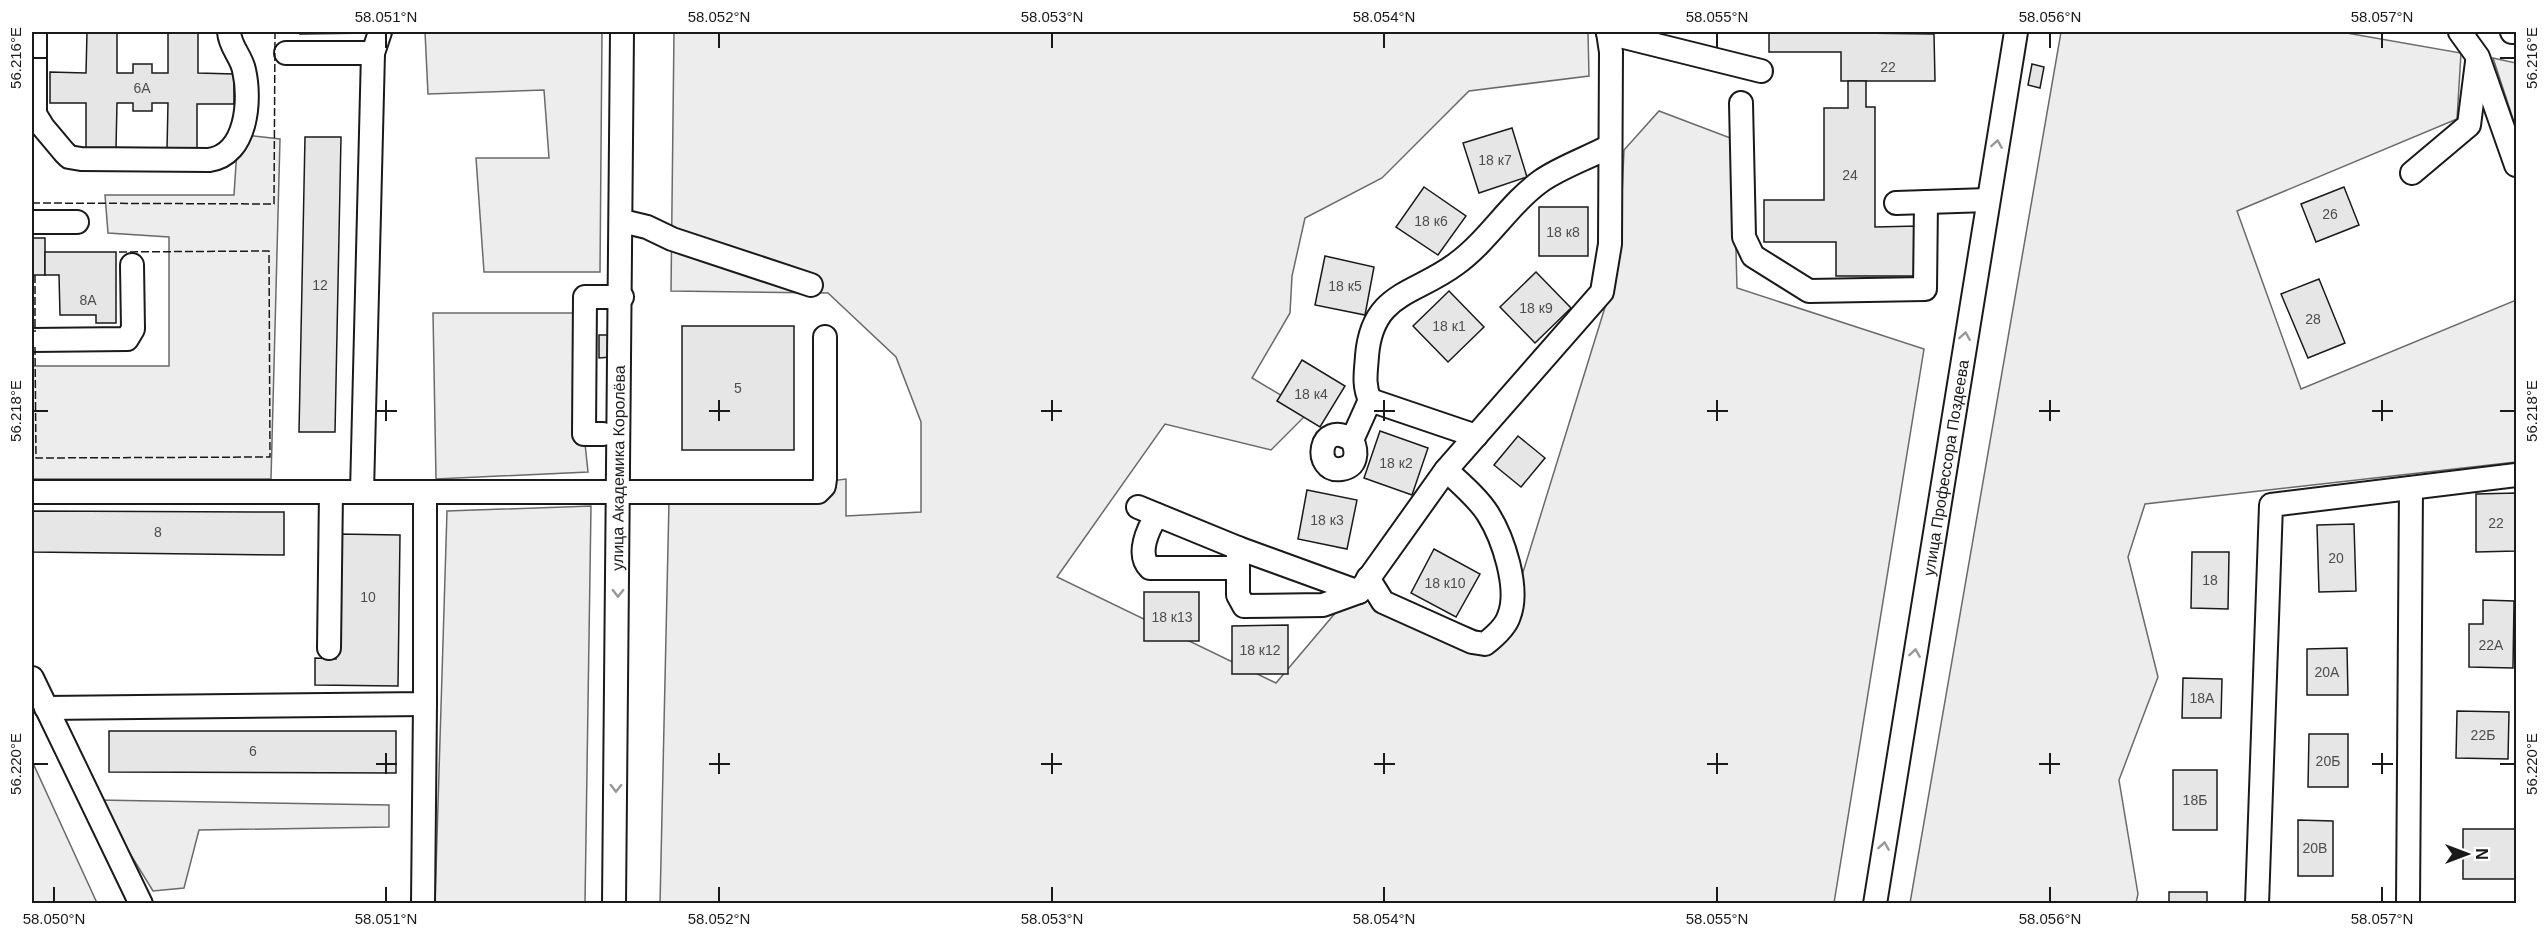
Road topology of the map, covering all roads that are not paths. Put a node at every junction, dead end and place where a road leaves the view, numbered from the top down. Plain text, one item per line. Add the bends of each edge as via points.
1 (35, 32) edge
2 (229, 32) edge
3 (622, 32) edge
4 (1608, 32) edge
5 (2016, 32) edge
6 (2460, 32) edge
7 (2512, 32) edge
8 (2517, 32) edge
9 (376, 42) edge
10 (286, 53) dead end
11 (2478, 57) junction
12 (1761, 71) dead end
13 (1741, 103) dead end
14 (1610, 146) junction
15 (2517, 165) edge
16 (2412, 173) dead end
17 (1988, 200) junction
18 (1926, 202) junction
19 (1896, 203) dead end
20 (622, 221) junction
21 (32, 222) edge
22 (77, 222) dead end
23 (132, 265) dead end
24 (811, 285) dead end
25 (622, 297) junction
26 (825, 337) dead end
27 (32, 340) edge
28 (1371, 400) junction
29 (603, 434) dead end
30 (1476, 436) junction
31 (1352, 440) dead end
32 (1446, 470) junction
33 (2517, 475) edge
34 (2411, 488) junction
35 (32, 492) edge
36 (331, 492) junction
37 (362, 492) junction
38 (425, 492) junction
39 (620, 492) junction
40 (1238, 558) junction
41 (1363, 585) junction
42 (329, 648) dead end
43 (32, 678) edge
44 (425, 704) junction
45 (46, 708) junction
46 (141, 903) edge
47 (423, 903) edge
48 (615, 903) edge
49 (1875, 903) edge
50 (2257, 903) edge
51 (2408, 903) edge

1 - 2 street via 35,114 69,156 209,160 224,155 245,125 244,70
3 - 20 street, улица Академика Королёва
4 - 12 street
4 - 14 street
17 -> 5 street, улица Профессора Поздеева
6 - 11 street
7 - 8 street
9 - 10 street
9 - 37 street
11 - 15 street
11 - 16 street via 2469,125
13 - 18 street via 1744,237 1753,256 1809,291 1925,290
14 - 28 street via 1541,181 1456,264 1386,305 1374,322 1368,344 1365,388
14 - 30 street via 1610,244 1602,292
17 - 18 street
49 -> 17 street, улица Профессора Поздеева
18 - 19 street
20 - 24 street
20 - 25 street, улица Академика Королёва
21 - 22 street
23 - 27 street via 133,329 127,339
25 - 29 street via 585,297 584,434
25 - 39 street, улица Академика Королёва
26 - 39 street via 825,478 818,492
28 - 30 street
28 - 31 street
30 - 32 street
32 - 41 street
32 - 41 street via 1488,513 1510,559 1510,616 1504,625 1485,644 1472,642 1383,602
33 - 34 street
34 - 50 street via 2271,505
34 - 51 street
35 - 36 street
36 - 37 street
36 - 42 street
37 - 38 street
38 - 39 street
38 - 44 street
39 -> 48 street, улица Академика Королёва
40 - 40 street via 1148,511 1145,558 1150,568
40 - 41 street
40 - 41 street via 1238,595 1244,606 1311,606 1333,602
43 - 45 street
44 - 45 street
44 - 47 street
45 - 46 street

